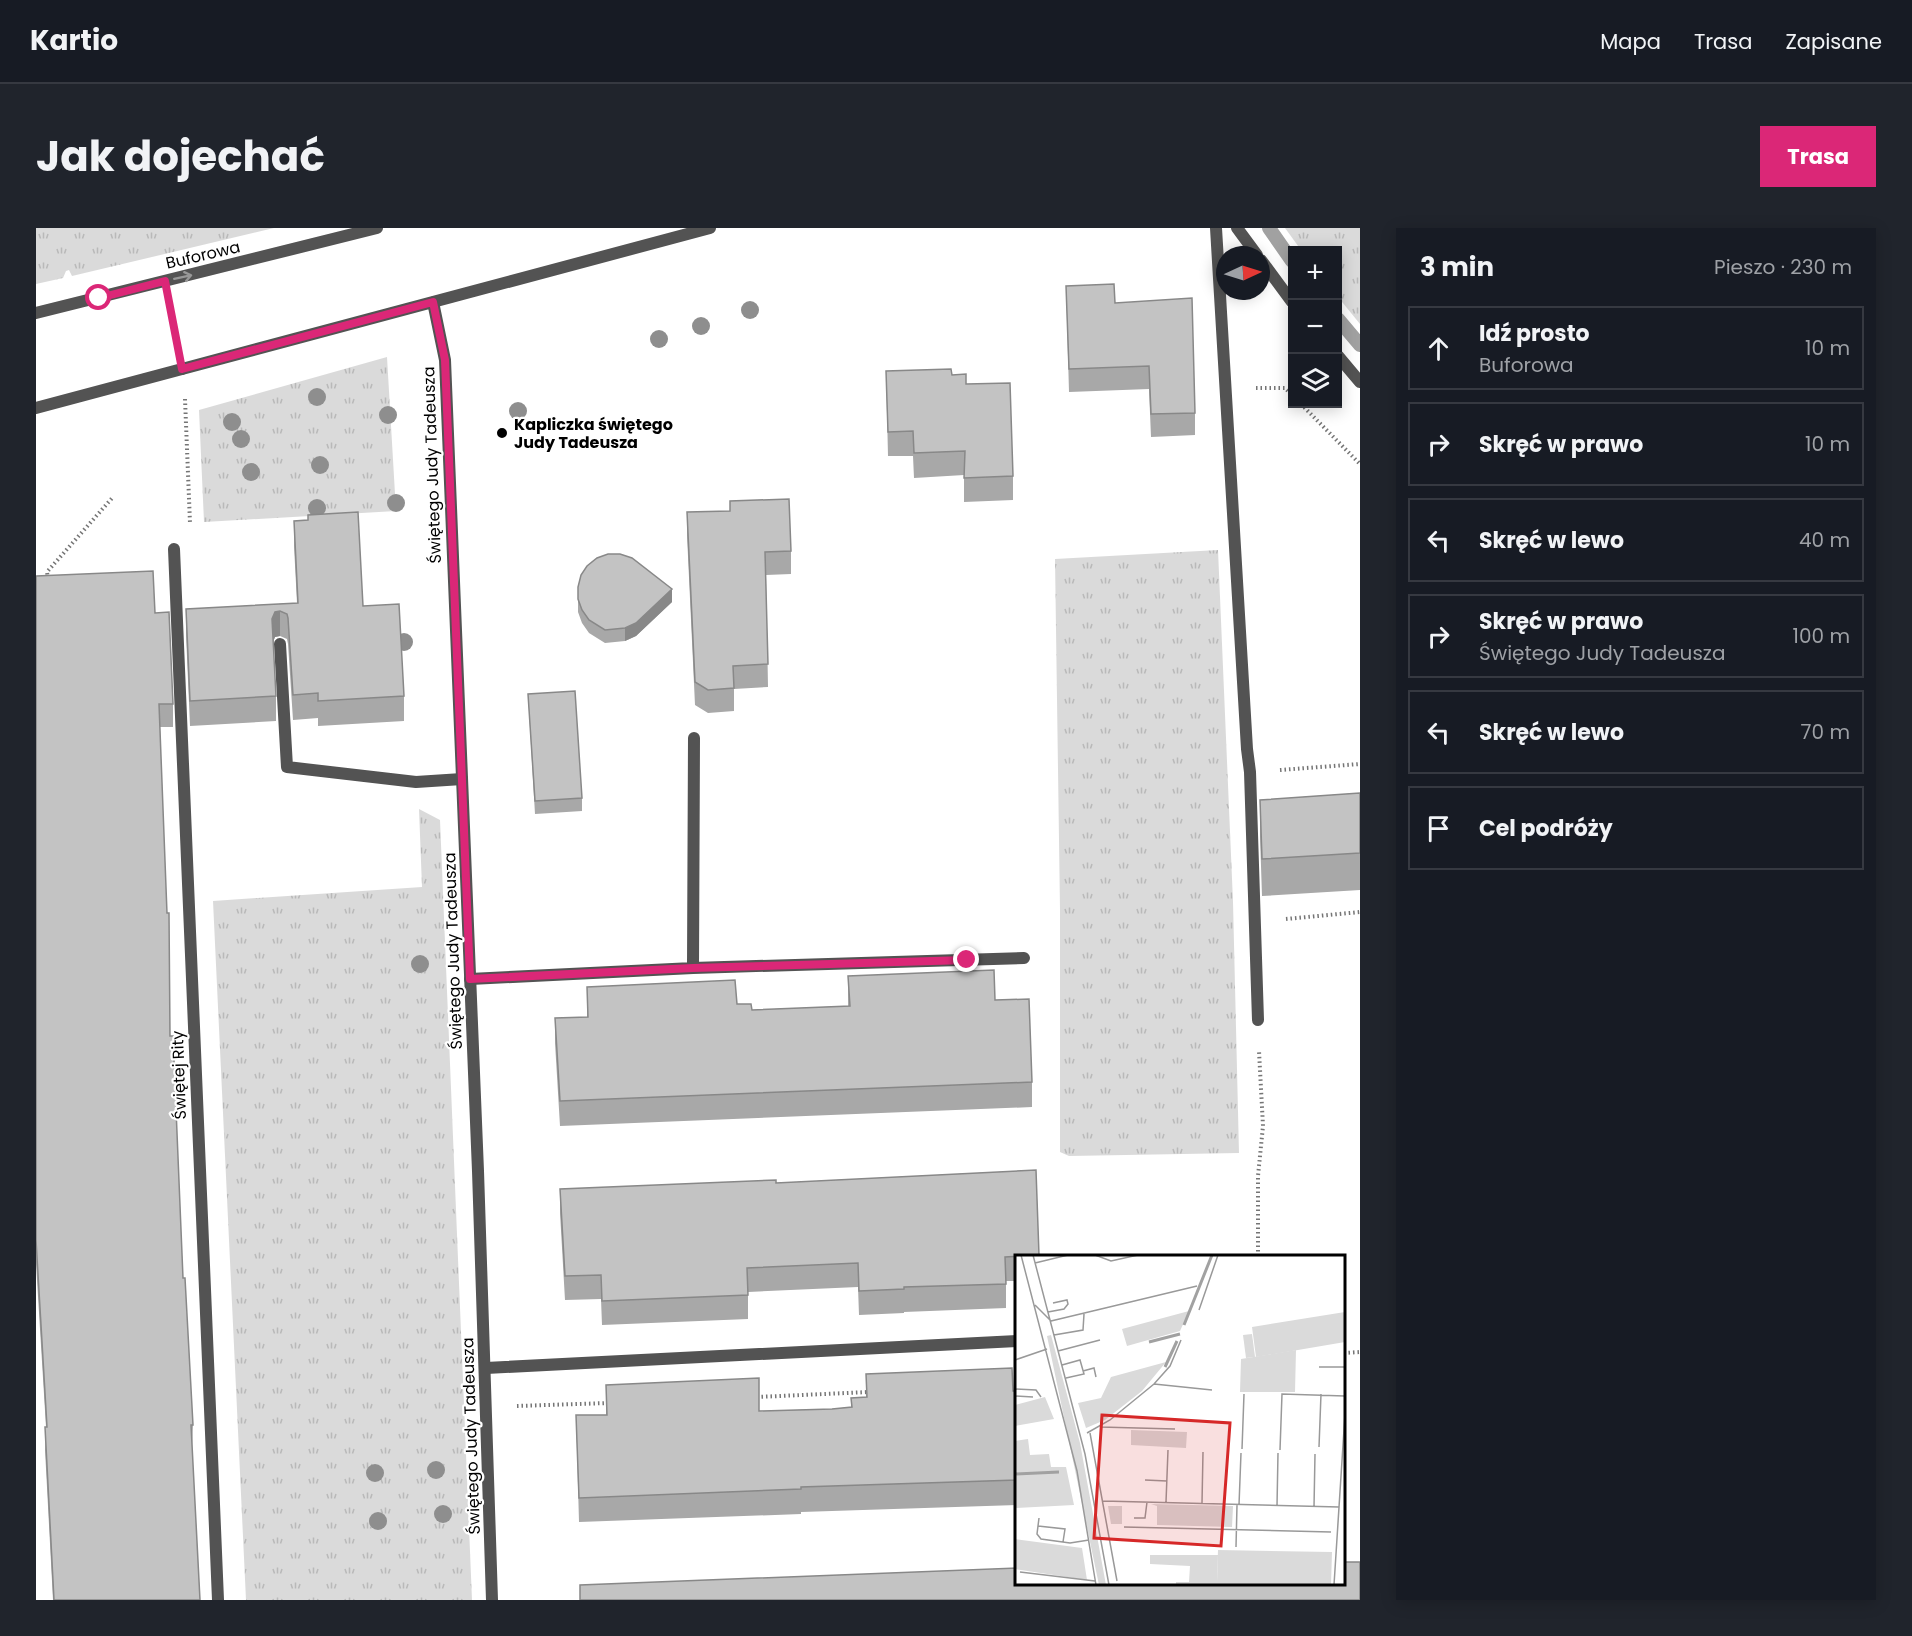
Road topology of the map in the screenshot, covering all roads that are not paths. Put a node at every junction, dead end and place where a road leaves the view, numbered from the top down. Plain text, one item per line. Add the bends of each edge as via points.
1 (377, 228) edge
2 (710, 228) edge
3 (1216, 228) edge
4 (1237, 228) edge
5 (1250, 246) edge
6 (1270, 272) edge
7 (1291, 300) edge
8 (433, 302) junction
9 (36, 313) edge
10 (1342, 361) edge
11 (1360, 382) edge
12 (36, 408) edge
13 (174, 549) road end
14 (280, 644) dead end
15 (694, 738) dead end
16 (462, 779) junction
17 (1024, 958) dead end
18 (693, 968) junction
19 (470, 979) junction
20 (1258, 1020) road end
21 (1015, 1341) edge
22 (486, 1368) junction
23 (218, 1600) edge
24 (492, 1600) edge

9 -> 1 street, Buforowa
2 - 8 street
3 - 20 street via 1250,772
4 - 5 street
6 - 7 street
8 - 12 street
8 - 16 street, Świętego Judy Tadeusza via 445,360
10 - 11 street
13 - 23 street, Świętej Rity
14 - 16 street via 287,766 416,782
15 - 18 street
16 - 19 street, Świętego Judy Tadeusza
17 - 18 street
18 - 19 street
19 - 22 street, Świętego Judy Tadeusza
21 - 22 street
22 - 24 street, Świętego Judy Tadeusza

